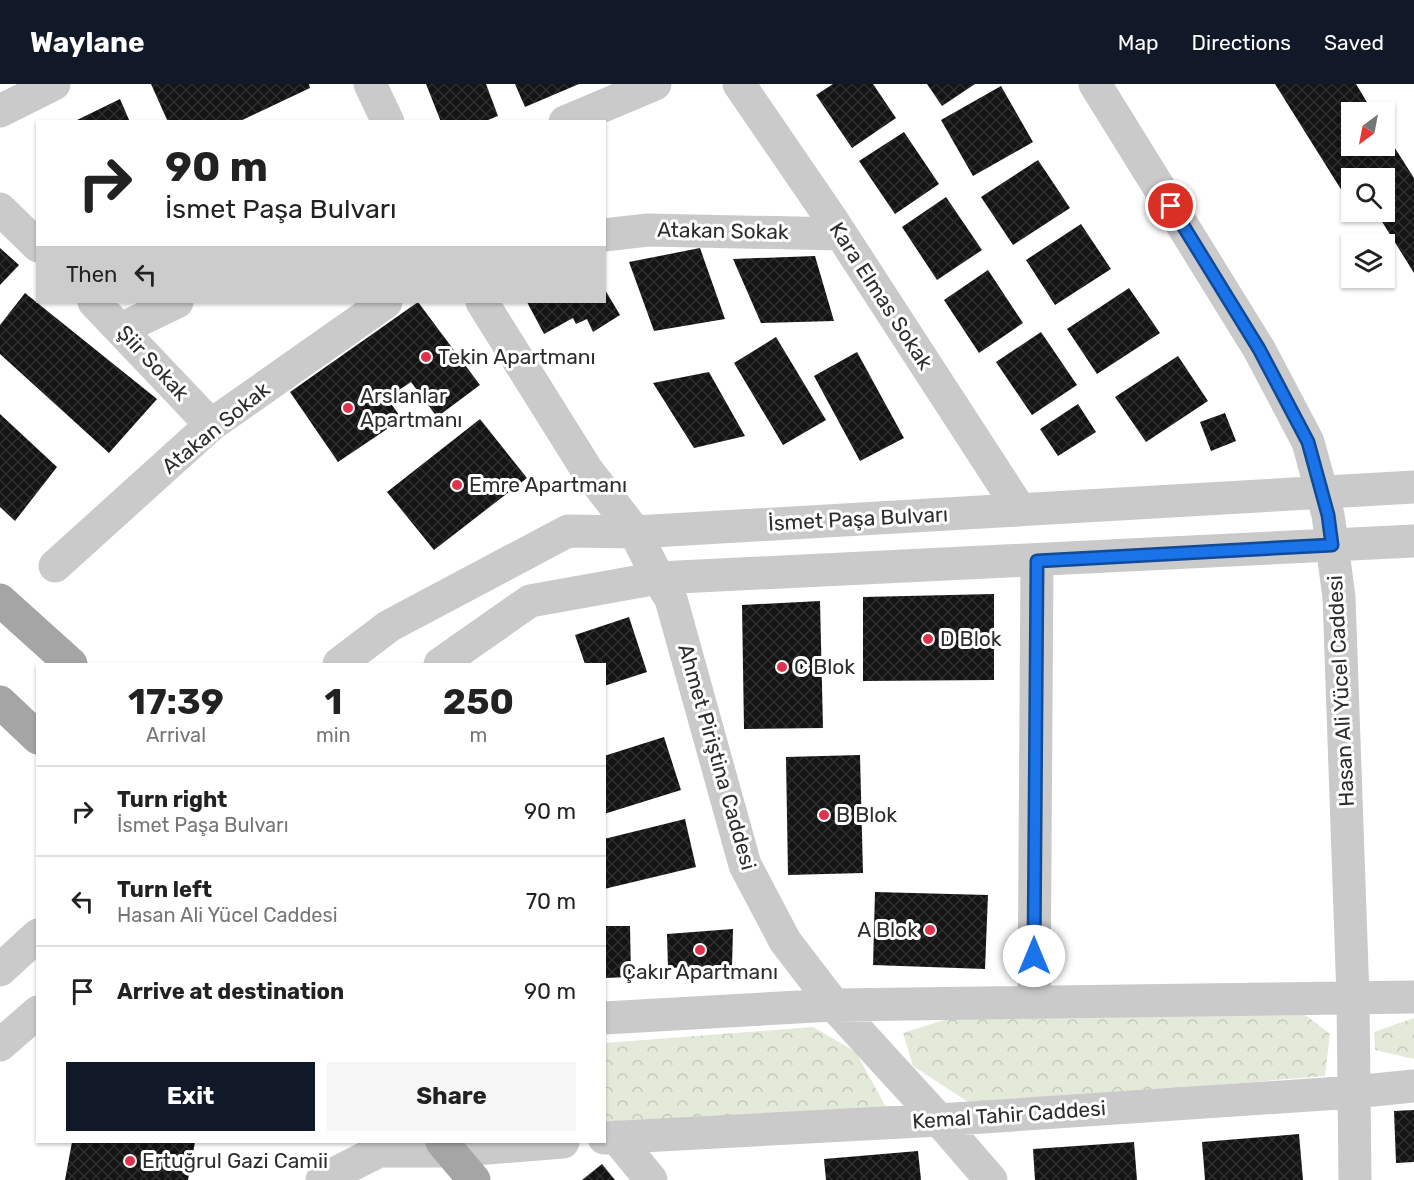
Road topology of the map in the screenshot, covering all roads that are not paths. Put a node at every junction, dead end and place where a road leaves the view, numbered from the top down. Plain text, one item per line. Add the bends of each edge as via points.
1 (54, 84) edge
2 (370, 84) edge
3 (655, 84) edge
4 (739, 84) edge
5 (1095, 84) edge
6 (0, 111) edge
7 (387, 120) edge
8 (569, 120) edge
9 (0, 209) edge
10 (841, 234) junction
11 (606, 235) edge
12 (36, 244) edge
13 (95, 303) edge
14 (175, 303) edge
15 (385, 303) edge
16 (483, 303) edge
17 (122, 329) junction
18 (212, 425) junction
19 (1414, 487) edge
20 (1322, 492) junction
21 (1020, 510) junction
22 (635, 532) junction
23 (1414, 541) edge
24 (1332, 545) junction
25 (1037, 561) junction
26 (55, 566) dead end
27 (658, 578) junction
28 (0, 600) edge
29 (70, 663) edge
30 (340, 663) edge
31 (441, 663) edge
32 (0, 702) edge
33 (36, 736) edge
34 (36, 937) edge
35 (0, 970) edge
36 (1353, 997) junction
37 (1414, 997) edge
38 (1034, 1003) junction
39 (834, 1005) junction
40 (36, 1014) edge
41 (606, 1018) edge
42 (0, 1045) edge
43 (1414, 1086) edge
44 (1354, 1092) junction
45 (939, 1120) junction
46 (610, 1138) edge
47 (534, 1143) edge
48 (446, 1146) edge
49 (322, 1180) edge
50 (474, 1180) edge
51 (651, 1180) edge
52 (991, 1180) edge
53 (1355, 1180) edge

1 - 6 street
2 - 7 street
3 - 8 street
4 - 10 street, Kara Elmas Sokak
5 - 20 street, Hasan Ali Yücel Caddesi via 1259,349 1308,442
9 - 12 street
10 - 11 street, Atakan Sokak via 648,230
10 - 21 street, Kara Elmas Sokak
13 - 17 street, Şiir Sokak
14 - 17 street
15 - 18 street, Atakan Sokak
16 - 22 street, Ahmet Piriştina Caddesi via 587,470
17 - 18 street, Şiir Sokak
18 - 26 street, Atakan Sokak
19 - 20 street, İsmet Paşa Bulvarı
20 - 21 street, İsmet Paşa Bulvarı
20 - 24 street, Hasan Ali Yücel Caddesi
21 - 22 street, İsmet Paşa Bulvarı
22 - 27 street, Ahmet Piriştina Caddesi
22 - 30 street, İsmet Paşa Bulvarı via 568,531 389,626
23 - 24 street
24 - 25 street
24 - 36 street, Hasan Ali Yücel Caddesi via 1339,597
25 - 27 street
25 - 38 street
27 - 31 street via 530,601
27 - 39 street, Ahmet Piriştina Caddesi via 671,599 744,865 785,941
28 - 29 main road
32 - 33 main road
34 - 35 street
36 - 37 street
36 - 38 street
36 - 44 street, Hasan Ali Yücel Caddesi
38 - 39 street
39 - 41 street
39 - 45 street, Ahmet Piriştina Caddesi
40 - 42 street
43 - 44 street, Kemal Tahir Caddesi
44 - 45 street, Kemal Tahir Caddesi
44 - 53 street, Hasan Ali Yücel Caddesi
45 - 46 street, Kemal Tahir Caddesi
45 - 52 street, Ahmet Piriştina Caddesi
46 - 51 street
47 - 48 street
48 - 49 street via 379,1151
48 - 50 main road

